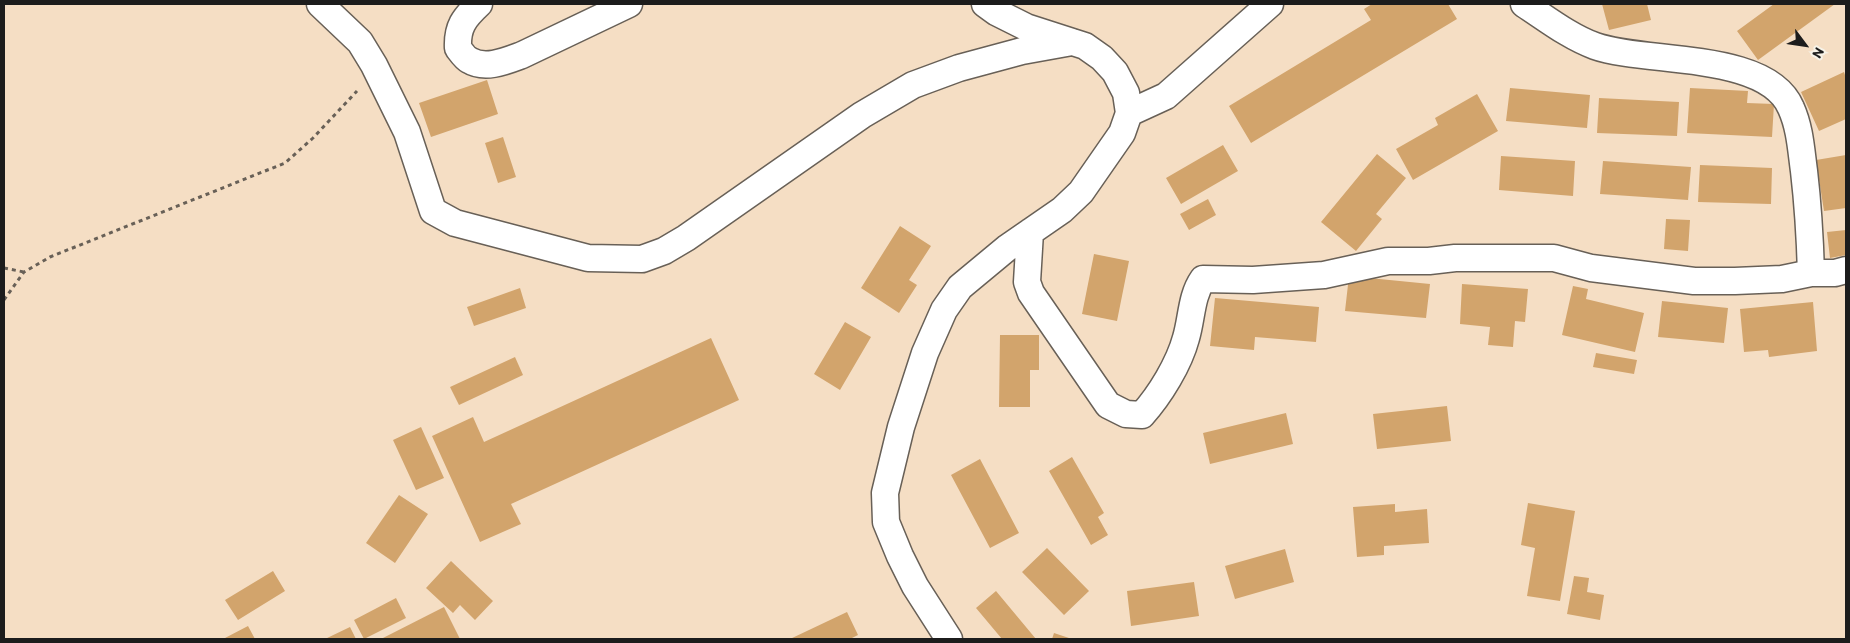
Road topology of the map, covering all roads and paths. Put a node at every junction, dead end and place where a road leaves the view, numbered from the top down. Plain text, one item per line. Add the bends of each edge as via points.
1 (320, 4) edge
2 (479, 4) edge
3 (630, 4) edge
4 (985, 4) edge
5 (1270, 4) edge
6 (1524, 4) edge
7 (1072, 42) junction
8 (374, 64) junction
9 (1129, 113) junction
10 (1030, 232) junction
11 (4, 268) edge
12 (1846, 270) edge
13 (24, 272) junction
14 (1811, 273) junction
15 (4, 300) edge
16 (949, 639) edge

1 - 8 street via 360,42
2 - 3 street via 467,16 457,34 458,48 468,60 487,64 505,62 522,55
4 - 7 street via 1026,27
5 - 9 street via 1166,96
6 - 14 street via 1596,47 1730,68 1775,87 1791,107 1799,130 1809,216
7 - 8 street via 1022,51 913,85 862,115 686,238 642,258 588,258 455,223 433,211 407,132
7 - 9 street via 1102,58 1115,72 1126,93
8 - 13 path via 356,92 285,163 50,257
9 - 10 street via 1122,133 1081,192
10 - 14 street via 1026,282 1031,293 1108,405 1126,414 1142,415 1155,401 1182,352 1195,289 1203,278 1253,280 1324,275 1388,261 1456,258 1554,258 1591,268 1694,281 1782,279
10 - 16 street via 960,287 944,310 925,353 901,427 885,493 886,522 900,556 914,586
11 - 13 path
12 - 14 street
13 - 15 path

